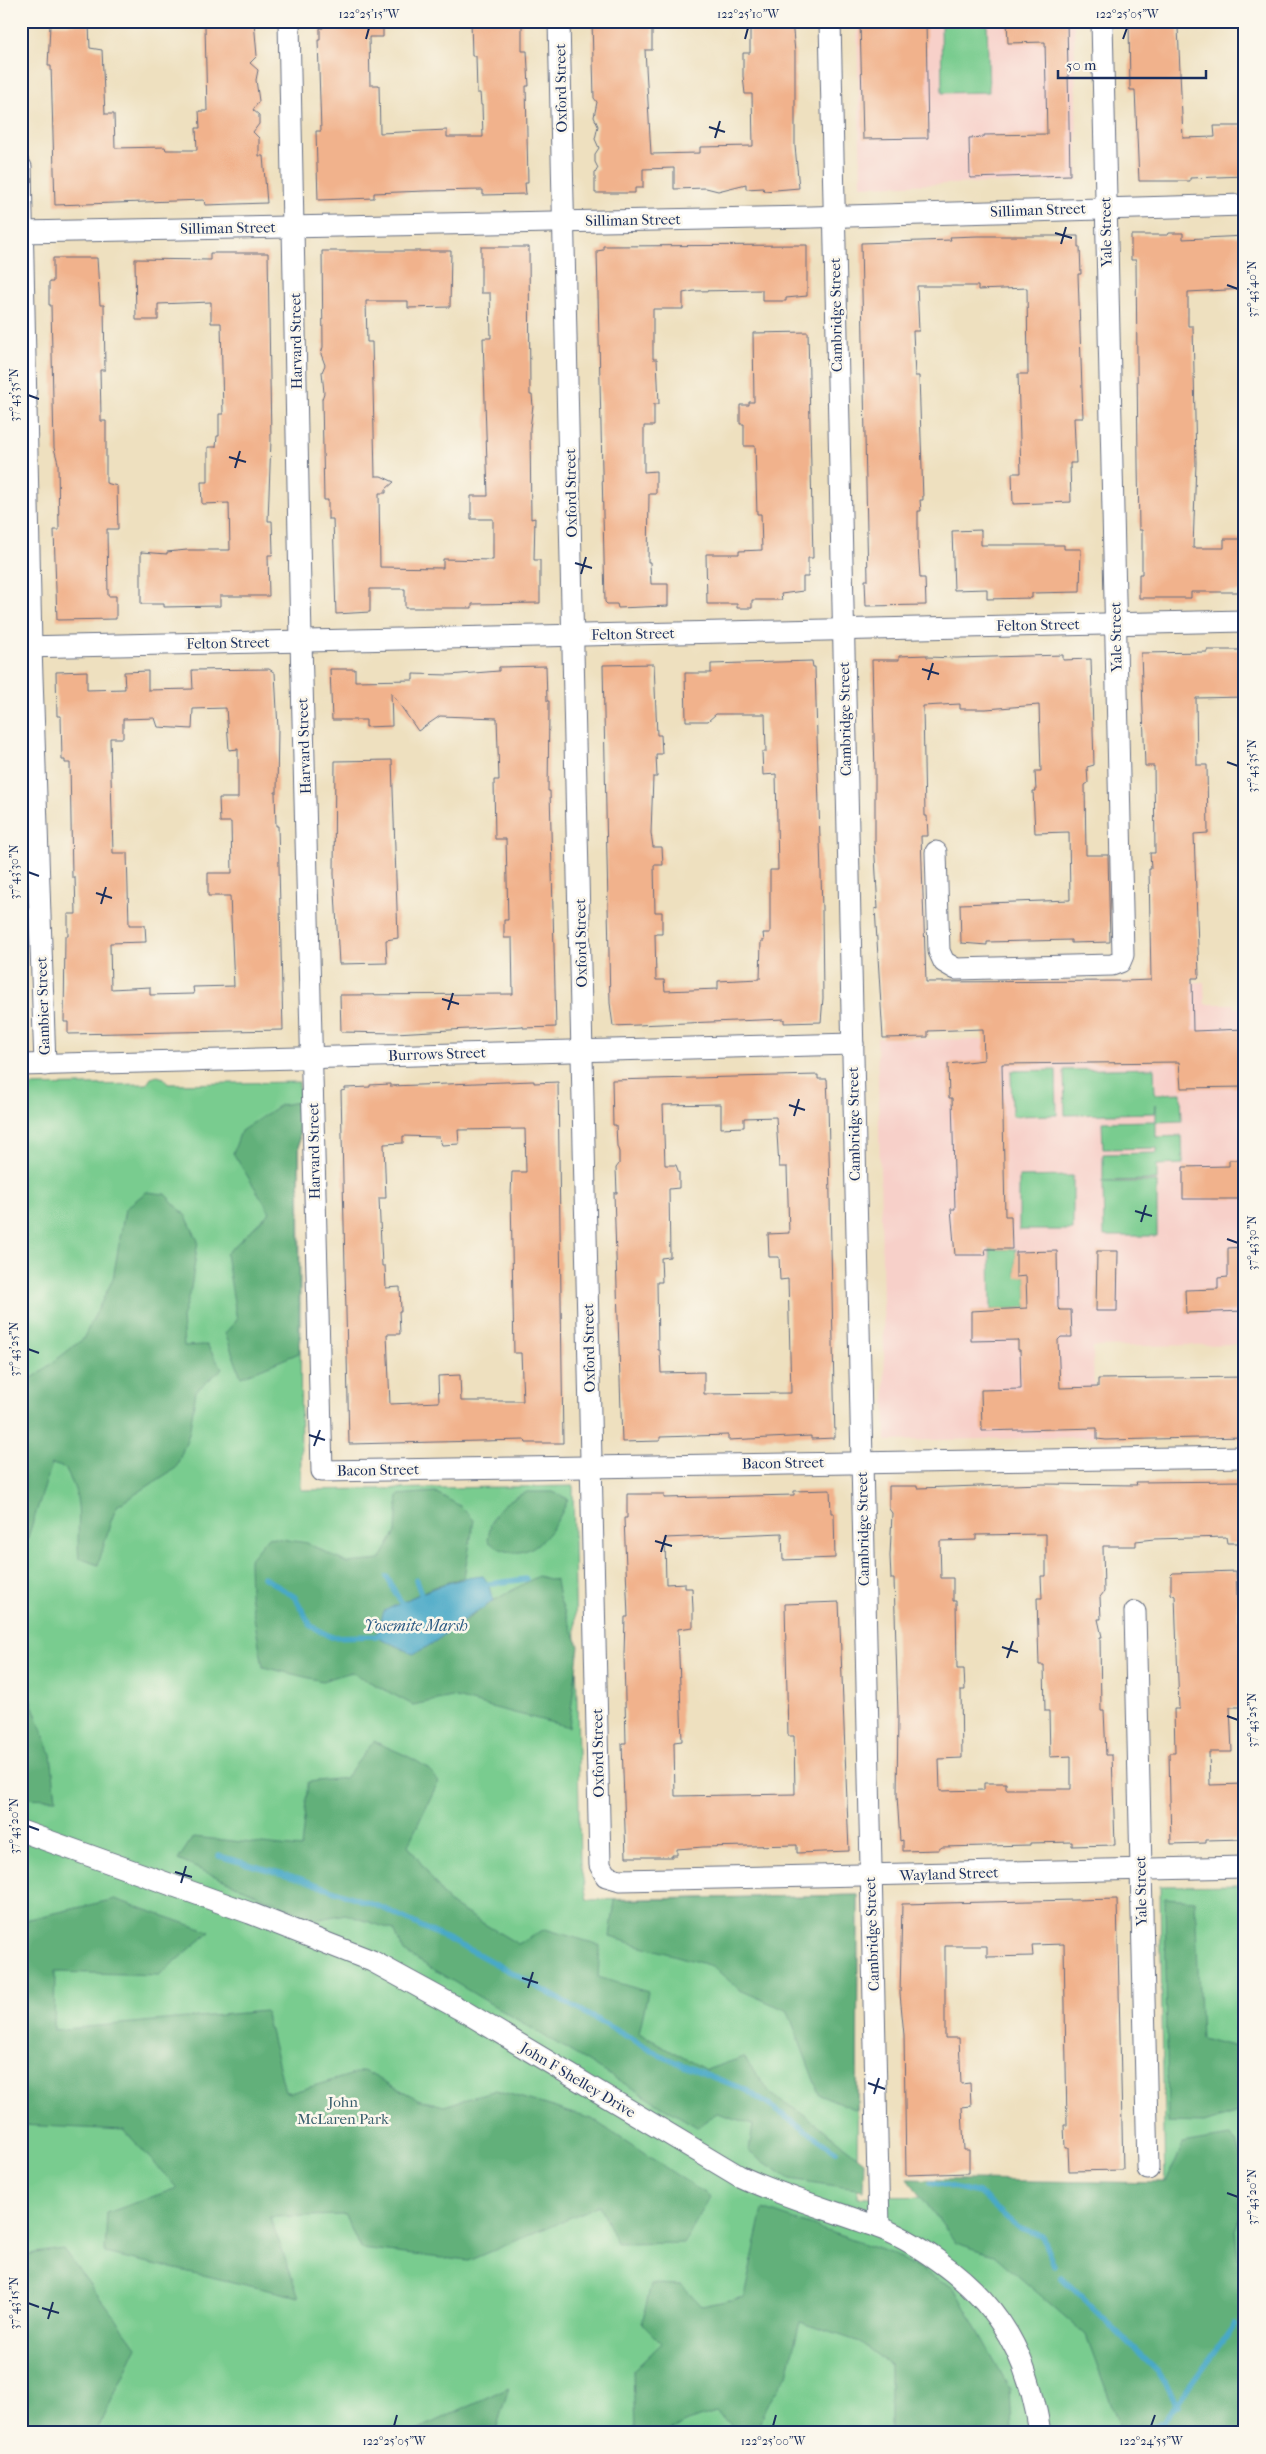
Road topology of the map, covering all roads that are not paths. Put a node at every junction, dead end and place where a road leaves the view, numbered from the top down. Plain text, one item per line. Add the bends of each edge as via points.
1 (289, 21) edge
2 (559, 21) edge
3 (830, 21) edge
4 (1102, 21) edge
5 (21, 167) edge
6 (1245, 205) edge
7 (1105, 208) junction
8 (834, 216) junction
9 (564, 221) junction
10 (294, 226) junction
11 (22, 232) edge
12 (1245, 621) edge
13 (1115, 624) junction
14 (843, 629) junction
15 (574, 636) junction
16 (301, 641) junction
17 (26, 647) edge
18 (936, 852) dead end
19 (853, 1044) junction
20 (583, 1050) junction
21 (312, 1058) junction
22 (44, 1065) junction
23 (21, 1066) edge
24 (1245, 1457) edge
25 (862, 1462) junction
26 (591, 1466) junction
27 (322, 1471) joint
28 (1135, 1612) dead end
29 (21, 1831) edge
30 (600, 1865) joint
31 (1245, 1866) edge
32 (1140, 1869) junction
33 (871, 1876) junction
34 (1148, 2169) dead end
35 (879, 2227) junction
36 (1040, 2433) edge

1 - 10 street, Harvard Street
2 - 9 street, Oxford Street
3 - 8 street, Cambridge Street
4 - 7 street, Yale Street
5 - 11 street, Gambier Street
6 - 7 street, Silliman Street
7 - 8 street, Silliman Street
7 - 13 street, Yale Street
8 - 9 street, Silliman Street
8 - 14 street, Cambridge Street
9 - 10 street, Silliman Street
9 - 15 street, Oxford Street
10 - 11 street, Silliman Street
10 - 16 street, Harvard Street
11 - 17 street, Gambier Street
12 - 13 street, Felton Street
13 - 14 street, Felton Street
13 - 18 street, Yale Street via 1123,955 1120,962 1112,965 956,969 944,962 939,951
14 - 15 street, Felton Street
14 - 19 street, Cambridge Street
15 - 16 street, Felton Street
15 - 20 street, Oxford Street
16 - 17 street, Felton Street
16 - 21 street, Harvard Street
17 - 22 street, Gambier Street
19 - 20 street, Burrows Street
19 - 25 street, Cambridge Street
20 - 21 street, Burrows Street
20 - 26 street, Oxford Street
21 - 22 street, Burrows Street
21 - 27 street, Harvard Street
22 - 23 street, Burrows Street
24 - 25 street, Bacon Street
25 - 26 street, Bacon Street
25 - 33 street, Cambridge Street
26 - 27 street, Bacon Street
26 - 30 street, Oxford Street
28 - 32 street, Yale Street
29 - 35 street, John F Shelley Drive via 250,1913 372,1961 467,2013 739,2176 778,2194
30 - 33 street, Wayland Street via 606,1876 620,1880
31 - 32 street, Wayland Street
32 - 33 street, Wayland Street
32 - 34 street, Yale Street
33 - 35 street, Cambridge Street
35 - 36 street, John F Shelley Drive via 919,2248 950,2270 979,2295 1002,2322 1029,2378

